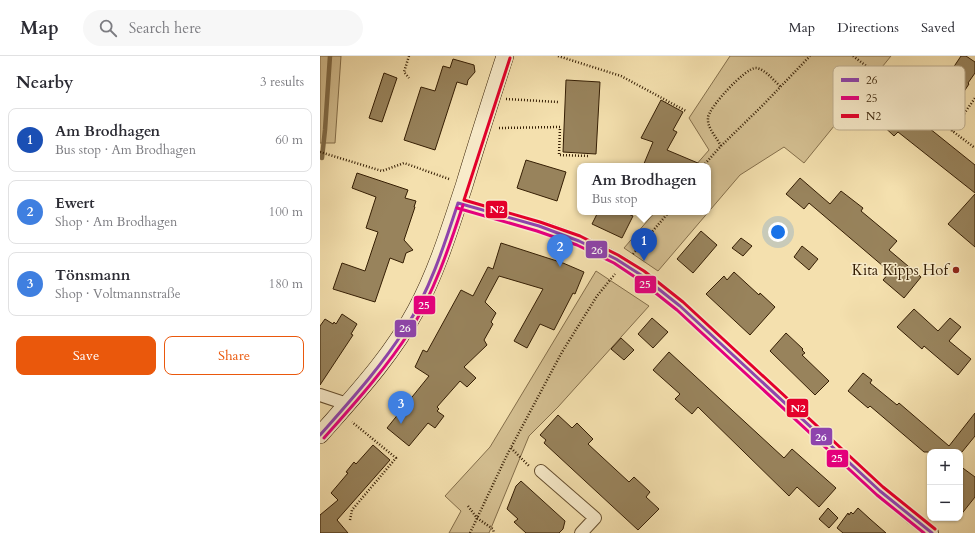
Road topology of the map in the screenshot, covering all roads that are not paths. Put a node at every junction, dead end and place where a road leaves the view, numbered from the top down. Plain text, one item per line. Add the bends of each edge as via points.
1 (506, 56) edge
2 (458, 203) junction
3 (320, 395) edge
4 (343, 408) junction
5 (320, 435) edge
6 (541, 471) road end
7 (581, 533) edge
8 (932, 533) edge

1 - 2 street
2 - 4 street via 439,262 416,311 380,365
2 - 8 street via 561,234 624,264 680,306 880,491
3 - 4 street
4 - 5 street
6 - 7 street via 595,518

